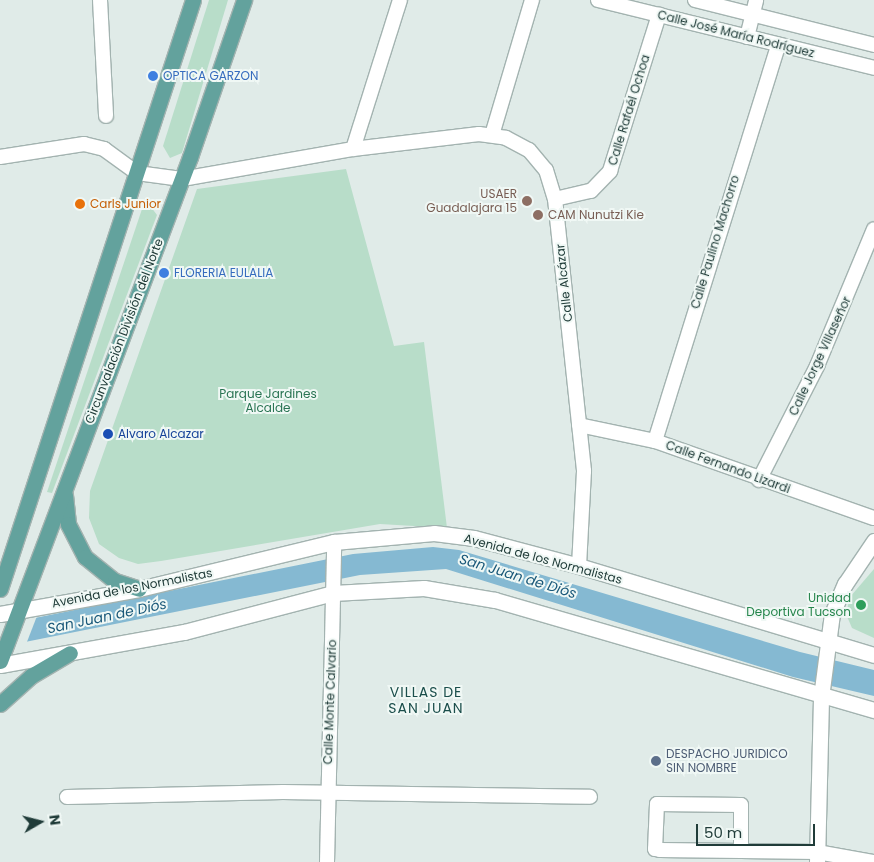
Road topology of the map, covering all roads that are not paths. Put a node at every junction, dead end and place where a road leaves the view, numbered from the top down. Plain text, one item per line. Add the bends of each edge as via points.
1 (100, 0) edge
2 (193, 0) edge
3 (244, 0) edge
4 (400, 0) edge
5 (532, 0) edge
6 (598, 0) edge
7 (695, 0) edge
8 (754, 7) edge
9 (659, 15) junction
10 (747, 37) junction
11 (778, 44) junction
12 (874, 45) edge
13 (874, 68) edge
14 (106, 116) dead end
15 (492, 135) junction
16 (353, 149) junction
17 (0, 157) edge
18 (137, 173) junction
19 (182, 179) junction
20 (554, 199) junction
21 (874, 229) edge
22 (579, 425) junction
23 (655, 441) junction
24 (759, 480) junction
25 (65, 487) junction
26 (874, 518) edge
27 (19, 532) junction
28 (874, 542) edge
29 (334, 546) junction
30 (0, 555) edge
31 (579, 566) junction
32 (0, 589) edge
33 (139, 589) junction
34 (333, 589) junction
35 (17, 613) junction
36 (0, 614) edge
37 (826, 647) junction
38 (70, 653) junction
39 (874, 655) edge
40 (1, 660) edge
41 (821, 694) junction
42 (0, 704) edge
43 (874, 710) edge
44 (327, 793) junction
45 (67, 797) dead end
46 (590, 797) dead end
47 (741, 851) junction
48 (817, 857) edge
49 (326, 862) edge
50 (874, 862) edge

1 - 14 street
2 - 18 main road
3 - 19 main road, Circunvalación División del Norte
4 - 16 street
5 - 15 street
6 - 9 street, Calle José María Rodríguez
7 - 8 street, Calle José María Rodríguez
8 - 10 street
8 - 12 street, Calle José María Rodríguez
9 - 10 street, Calle José María Rodríguez
9 - 20 street, Calle Rafaél Ochoa via 610,172 592,191
10 - 11 street, Calle José María Rodríguez
11 - 13 street, Calle José María Rodríguez
11 - 23 street, Calle Paulino Machorro
15 - 16 street, Calle Alcázar
15 - 20 street, Calle Alcázar via 518,143 539,160
16 - 19 street, Calle Alcázar
17 - 18 street via 84,144 104,149
18 - 19 street, Calle Alcázar
18 - 27 main road
19 - 25 main road, Circunvalación División del Norte
20 - 22 street, Calle Alcázar
21 - 24 street, Calle Jorge Villaseñor via 817,366
22 - 23 street, Calle Fernando Lizardi
22 - 31 street, Calle Alcázar via 584,471
23 - 24 street, Calle Fernando Lizardi
24 - 26 street, Calle Fernando Lizardi
25 - 33 main road via 68,524 85,557 115,581
25 - 35 main road, Circunvalación División del Norte
27 - 30 main road
27 - 32 main road
28 - 37 street via 845,584 832,614
29 - 31 street, Avenida de los Normalistas via 434,533 474,538
29 - 33 street, Avenida de los Normalistas
29 - 34 street, Calle Monte Calvario
31 - 37 street, Avenida de los Normalistas
33 - 35 street, Avenida de los Normalistas
34 - 38 street via 184,632
34 - 41 street via 424,588 496,600
34 - 44 street, Calle Monte Calvario
35 - 36 street, Avenida de los Normalistas
35 - 40 main road, Circunvalación División del Norte
37 - 39 street, Avenida de los Normalistas
37 - 41 street
38 - 40 street
38 - 42 main road via 31,676
41 - 43 street
41 - 48 street
44 - 45 street
44 - 46 street
44 - 49 street, Calle Monte Calvario
47 - 47 street via 655,849 657,804 741,805
47 - 48 street
48 - 50 street

